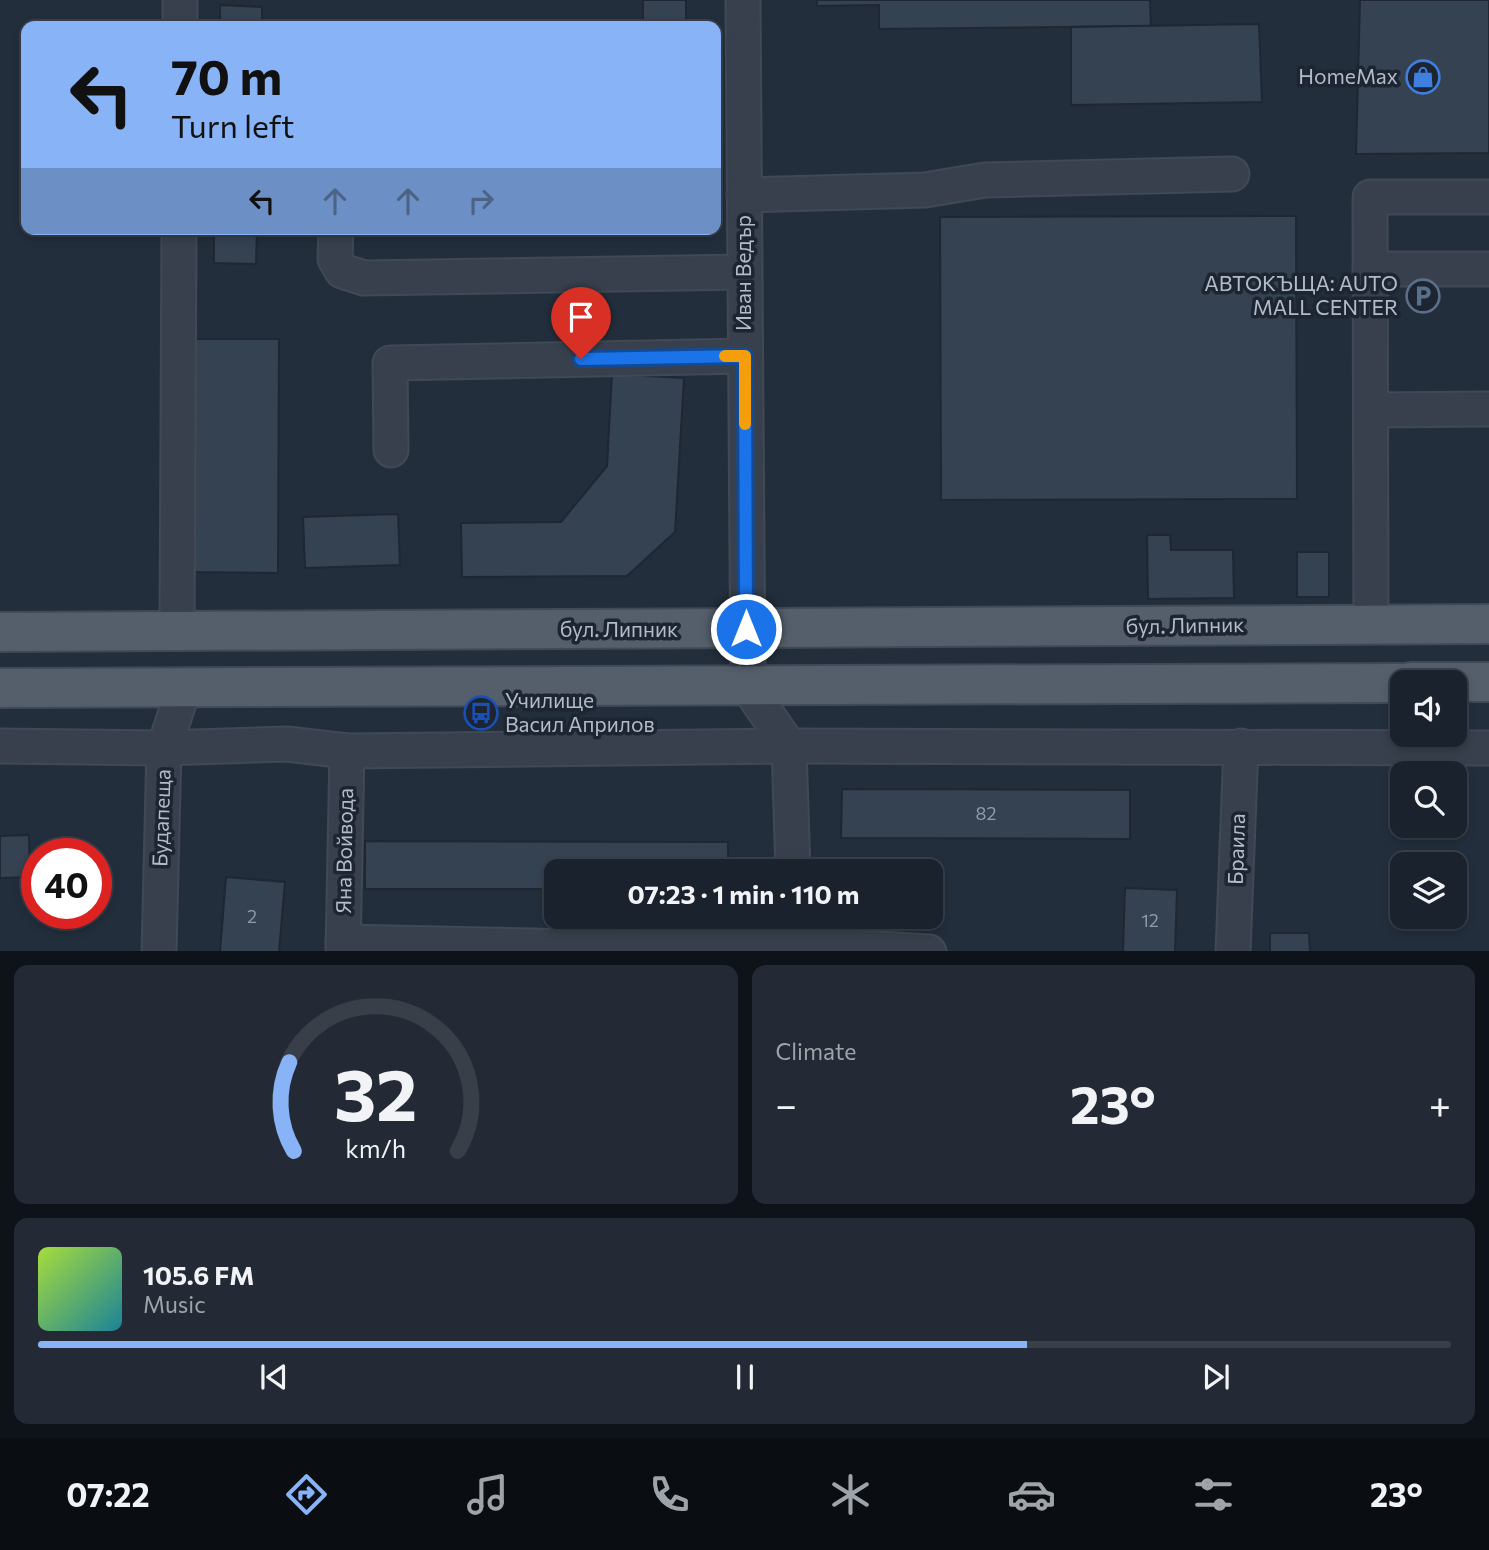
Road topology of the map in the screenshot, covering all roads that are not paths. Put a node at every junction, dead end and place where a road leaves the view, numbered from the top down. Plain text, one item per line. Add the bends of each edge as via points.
1 (180, 0) edge
2 (743, 0) edge
3 (180, 21) edge
4 (730, 106) edge
5 (1232, 174) dead end
6 (744, 195) junction
7 (1489, 197) edge
8 (179, 235) edge
9 (336, 235) edge
10 (1370, 269) junction
11 (1489, 269) edge
12 (744, 272) junction
13 (745, 356) junction
14 (1489, 409) edge
15 (1371, 410) junction
16 (391, 450) dead end
17 (1489, 624) edge
18 (1371, 625) junction
19 (746, 629) junction
20 (0, 632) edge
21 (177, 632) junction
22 (1390, 682) edge
23 (1467, 682) edge
24 (1489, 682) edge
25 (748, 687) junction
26 (0, 688) edge
27 (184, 688) junction
28 (0, 746) edge
29 (789, 746) junction
30 (1241, 746) junction
31 (164, 748) junction
32 (1489, 748) edge
33 (347, 751) junction
34 (793, 859) edge
35 (795, 938) edge
36 (343, 947) edge
37 (469, 948) edge
38 (630, 950) edge
39 (159, 951) edge
40 (929, 951) edge
41 (1233, 951) edge

1 - 3 street
2 - 4 street, Иван Ведър
4 - 6 street, Иван Ведър
5 - 6 street via 985,180 925,190
6 - 12 street, Иван Ведър
7 - 10 street via 1370,197
8 - 21 street
9 - 12 street via 335,259 342,271 364,278
10 - 11 street
10 - 15 street
12 - 13 street, Иван Ведър
13 - 16 street via 390,363
13 - 19 street, Иван Ведър
14 - 15 street
15 - 18 street
17 - 18 main road, бул. Липник
18 - 19 main road, бул. Липник
19 - 21 main road, бул. Липник
19 - 25 street, Иван Ведър
20 - 21 main road, бул. Липник
22 - 25 main road
23 - 24 main road
25 - 27 main road
25 - 29 street
26 - 27 main road
27 - 31 street, Будапеща
28 - 31 street
29 - 30 street
29 - 33 street
29 - 34 street
30 - 32 street
30 - 41 street, Браила
31 - 33 street via 287,744
31 - 39 street, Будапеща
33 - 36 street, Яна Войвода
35 - 38 street
35 - 40 street
36 - 37 street
37 - 38 street

